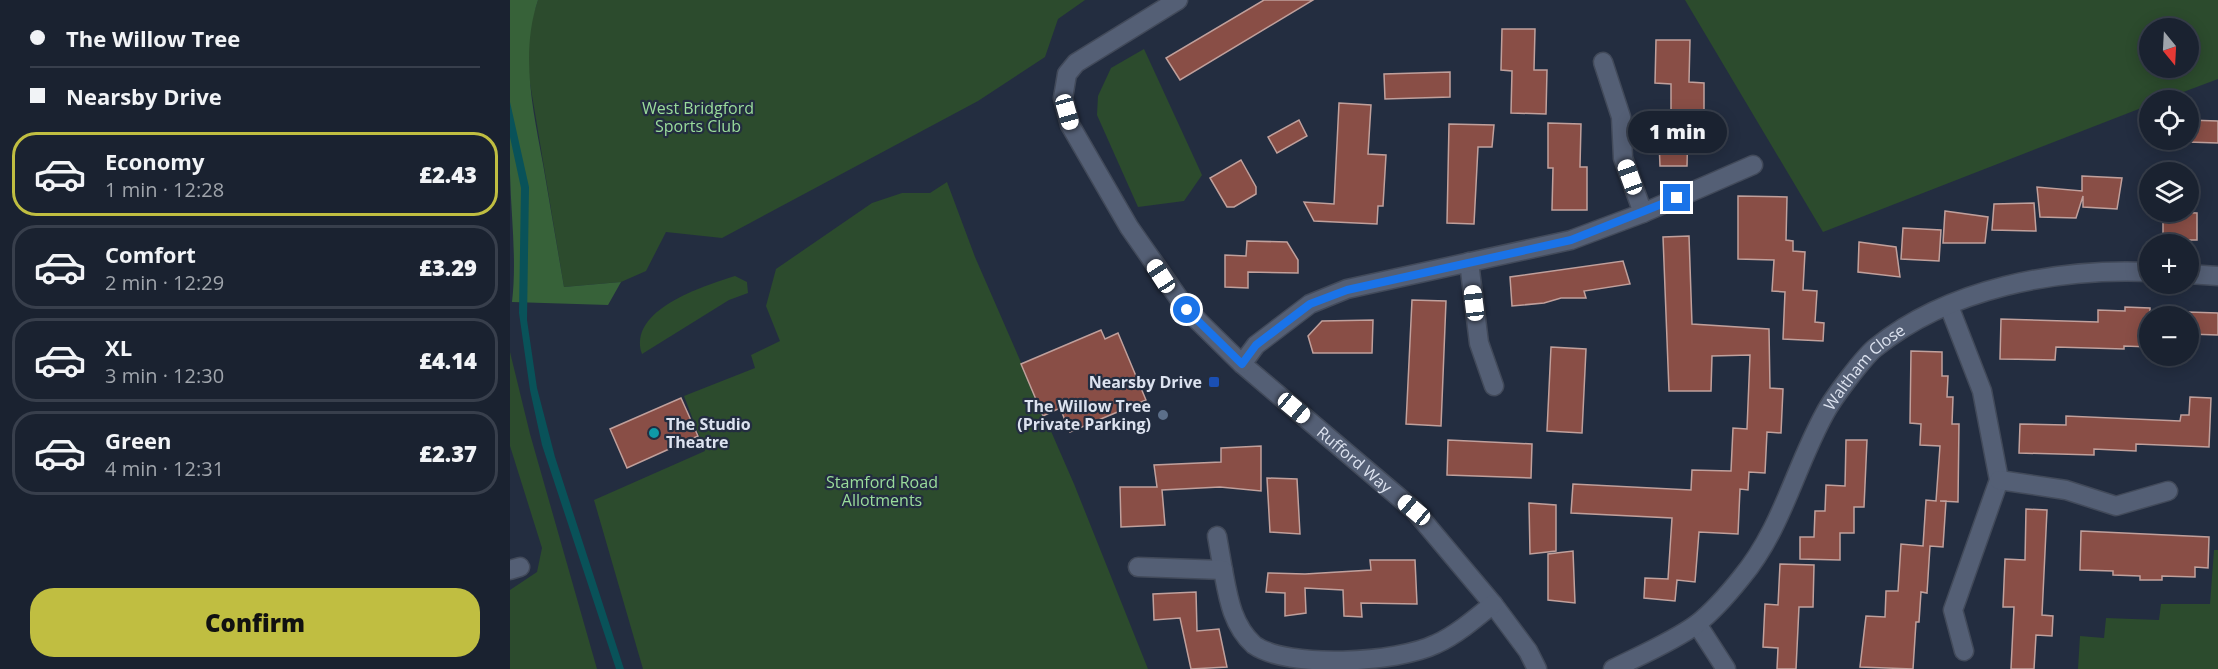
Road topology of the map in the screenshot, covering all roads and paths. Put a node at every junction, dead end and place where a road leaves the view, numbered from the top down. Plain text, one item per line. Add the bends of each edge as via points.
1 (1178, 0) edge
2 (1603, 63) dead end
3 (1753, 165) dead end
4 (1643, 213) junction
5 (1469, 262) junction
6 (2139, 272) edge
7 (2199, 275) edge
8 (2218, 276) edge
9 (1949, 306) junction
10 (1242, 364) junction
11 (1494, 386) dead end
12 (1999, 480) junction
13 (2168, 491) dead end
14 (1217, 536) dead end
15 (1138, 567) dead end
16 (1223, 570) junction
17 (1493, 604) junction
18 (1697, 624) junction
19 (1964, 651) dead end
20 (1312, 666) edge
21 (1537, 669) edge
22 (1613, 669) edge
23 (1726, 669) edge

1 - 10 street, Rufford Way via 1076,63 1067,74 1063,98 1070,125 1129,227 1187,310
2 - 4 street via 1621,117 1623,158
3 - 4 street
4 - 5 street via 1571,240
5 - 10 street via 1347,290 1310,304 1256,345
5 - 11 street via 1481,350
6 - 9 street, Waltham Close via 2103,270 2024,280
7 - 8 street
9 - 12 street via 1982,391
9 - 18 street, Waltham Close via 1905,327 1873,350 1826,412 1783,513 1742,577
10 - 17 street, Rufford Way via 1414,510
12 - 13 street via 2066,490 2116,506
12 - 19 street via 1953,610
14 - 16 street
15 - 16 street
16 - 20 street via 1238,626 1254,646 1276,658
17 - 20 street via 1436,644 1387,660
17 - 21 street, Rufford Way
18 - 22 street, Waltham Close
18 - 23 street

